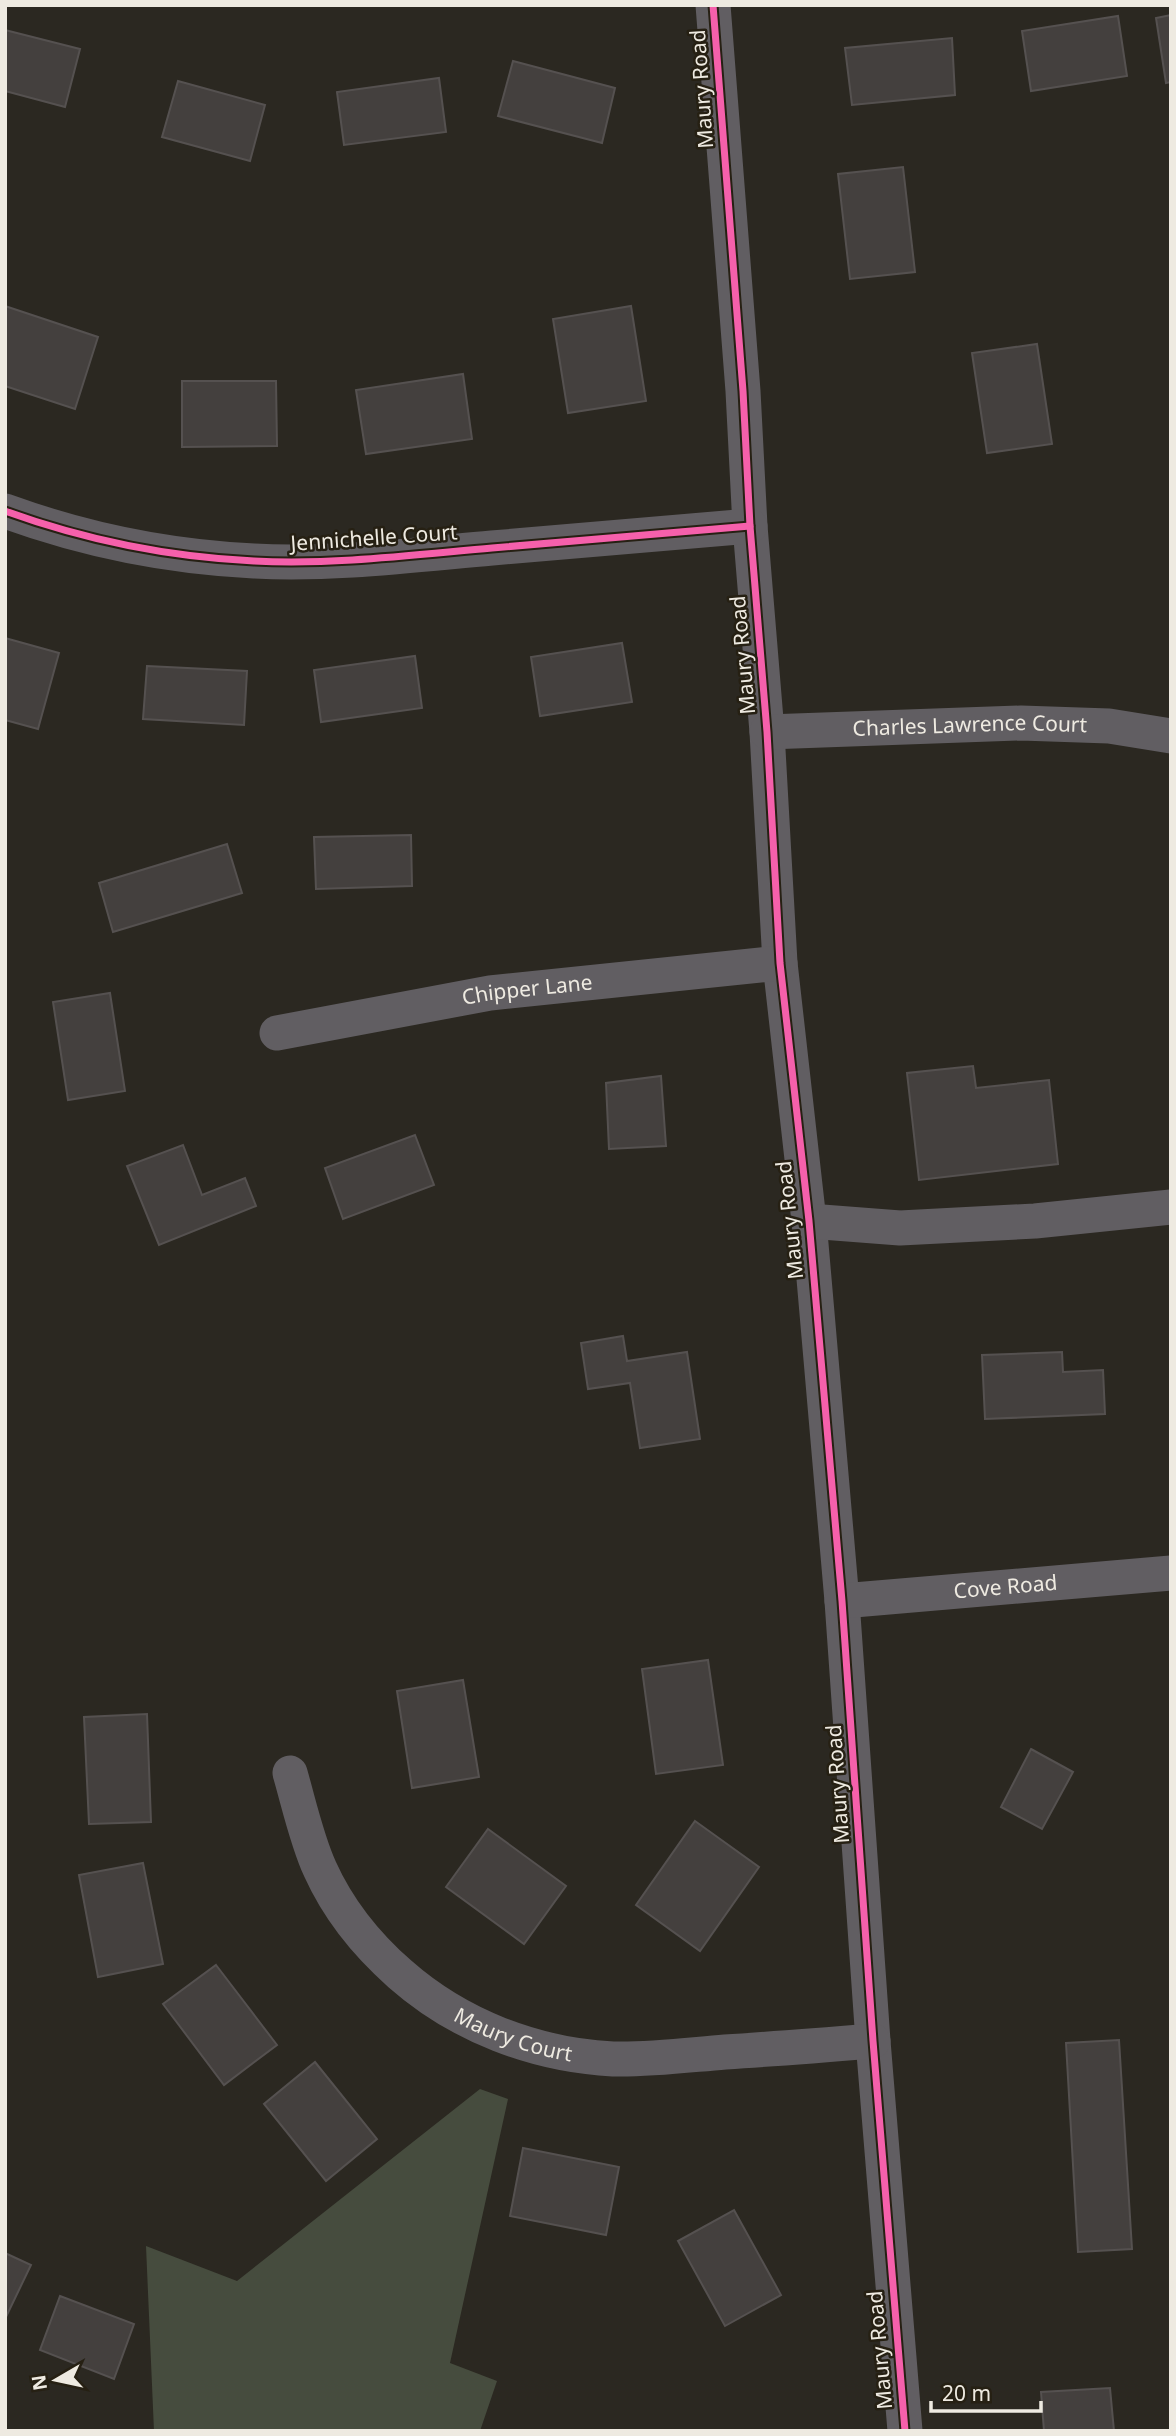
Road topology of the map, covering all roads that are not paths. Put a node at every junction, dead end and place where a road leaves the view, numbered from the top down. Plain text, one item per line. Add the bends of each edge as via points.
1 (713, 5) edge
2 (5, 511) edge
3 (750, 526) junction
4 (767, 732) junction
5 (1171, 736) edge
6 (780, 963) junction
7 (277, 1033) dead end
8 (1171, 1207) edge
9 (809, 1221) junction
10 (1171, 1573) edge
11 (842, 1601) junction
12 (290, 1773) dead end
13 (873, 2041) junction
14 (905, 2431) edge

1 - 3 street, Maury Road
2 - 3 street, Jennichelle Court via 111,543 254,561 384,557
3 - 4 street, Maury Road
4 - 5 street, Charles Lawrence Court via 1021,723 1109,726
4 - 6 street, Maury Road
6 - 7 street, Chipper Lane via 490,993
6 - 9 street, Maury Road
8 - 9 street via 900,1228
9 - 11 street, Maury Road
10 - 11 street, Cove Road
11 - 13 street, Maury Road
12 - 13 street, Maury Court via 319,1868 354,1926 414,1986 486,2029 555,2052 613,2059
13 - 14 street, Maury Road

